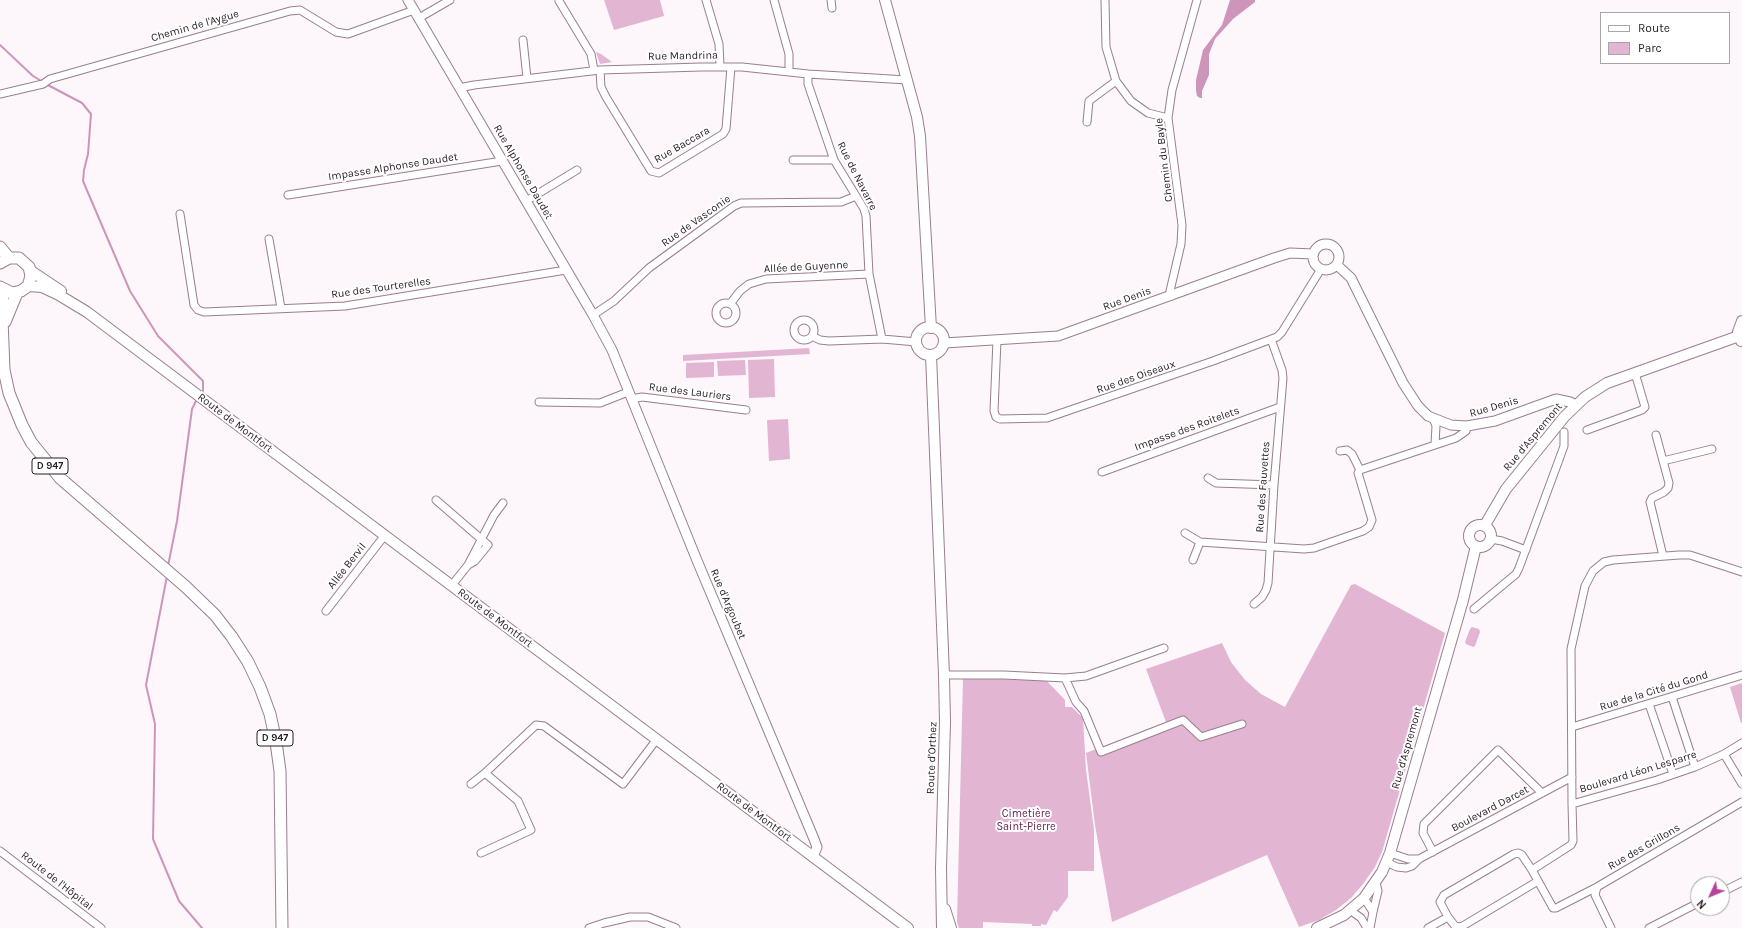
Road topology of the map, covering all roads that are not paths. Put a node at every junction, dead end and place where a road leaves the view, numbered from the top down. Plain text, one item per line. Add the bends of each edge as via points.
1 (408, 0) edge
2 (448, 0) edge
3 (706, 0) edge
4 (774, 0) edge
5 (831, 0) edge
6 (885, 0) edge
7 (1105, 0) edge
8 (1197, 0) edge
9 (559, 1) dead end
10 (832, 8) dead end
11 (414, 10) junction
12 (419, 18) junction
13 (523, 40) dead end
14 (720, 66) junction
15 (731, 67) junction
16 (597, 70) junction
17 (789, 71) junction
18 (808, 74) junction
19 (527, 78) junction
20 (907, 80) junction
21 (1116, 81) junction
22 (459, 88) junction
23 (0, 94) edge
24 (1168, 118) junction
25 (1087, 122) dead end
26 (793, 160) dead end
27 (834, 160) junction
28 (502, 161) junction
29 (577, 170) dead end
30 (288, 195) dead end
31 (856, 196) junction
32 (526, 201) junction
33 (180, 214) dead end
34 (269, 239) dead end
35 (0, 247) edge
36 (1313, 254) junction
37 (4, 260) edge
38 (1336, 265) junction
39 (1321, 269) junction
40 (566, 270) junction
41 (31, 271) junction
42 (869, 274) junction
43 (28, 286) junction
44 (1, 288) edge
45 (17, 293) junction
46 (1171, 296) junction
47 (730, 304) dead end
48 (281, 308) junction
49 (87, 312) junction
50 (593, 315) junction
51 (1742, 321) edge
52 (931, 328) junction
53 (3, 330) junction
54 (812, 336) dead end
55 (882, 339) junction
56 (1271, 339) junction
57 (1740, 339) edge
58 (996, 340) junction
59 (917, 342) junction
60 (944, 343) junction
61 (932, 355) junction
62 (615, 359) joint
63 (1635, 373) junction
64 (630, 396) junction
65 (539, 402) dead end
66 (1576, 405) junction
67 (1280, 407) junction
68 (746, 410) dead end
69 (1433, 418) junction
70 (1467, 426) junction
71 (1587, 430) dead end
72 (1564, 432) dead end
73 (1656, 435) dead end
74 (1435, 444) junction
75 (1712, 450) dead end
76 (1340, 451) dead end
77 (1663, 462) junction
78 (1360, 470) junction
79 (1102, 472) dead end
80 (1208, 478) dead end
81 (1274, 485) junction
82 (436, 500) dead end
83 (503, 503) dead end
84 (1485, 526) junction
85 (1185, 533) dead end
86 (385, 535) junction
87 (482, 539) junction
88 (1491, 539) junction
89 (1200, 542) junction
90 (1270, 546) junction
91 (1476, 546) junction
92 (1526, 550) junction
93 (1663, 556) junction
94 (1193, 560) dead end
95 (1742, 572) edge
96 (452, 585) junction
97 (1254, 604) dead end
98 (1474, 609) dead end
99 (326, 611) dead end
100 (1164, 648) dead end
101 (944, 675) junction
102 (1742, 675) edge
103 (1066, 678) junction
104 (1672, 697) junction
105 (1649, 704) junction
106 (1242, 724) dead end
107 (1572, 727) junction
108 (657, 739) junction
109 (1742, 743) edge
110 (1724, 754) junction
111 (1695, 767) junction
112 (485, 773) junction
113 (1673, 774) junction
114 (1572, 777) junction
115 (471, 784) dead end
116 (1742, 784) edge
117 (1542, 793) junction
118 (1742, 802) edge
119 (1572, 804) junction
120 (0, 851) edge
121 (1433, 852) junction
122 (480, 853) dead end
123 (813, 857) junction
124 (1388, 857) junction
125 (1532, 870) junction
126 (1538, 881) junction
127 (1376, 882) junction
128 (1742, 882) edge
129 (1596, 887) junction
130 (1730, 888) edge
131 (1364, 898) junction
132 (942, 900) junction
133 (1690, 908) edge
134 (1350, 910) junction
135 (1372, 912) junction
136 (1448, 918) junction
137 (905, 927) edge
138 (101, 928) edge
139 (282, 928) edge
140 (589, 928) edge
141 (676, 928) edge
142 (942, 928) edge
143 (951, 928) edge
144 (1317, 928) edge
145 (1368, 928) edge
146 (1428, 928) edge
147 (1611, 928) edge
148 (1649, 928) edge

1 - 11 street, Rue Alphonse Daudet
2 - 12 street
3 - 14 street via 719,44
4 - 17 street via 789,54
5 - 10 street
6 - 20 main road
7 - 21 street via 1106,47
8 - 24 street, Chemin du Bayle via 1172,90
9 - 16 street via 591,54
11 - 12 street, Rue Alphonse Daudet
11 - 23 street, Chemin de l'Aygue via 348,34 336,32 300,10 290,11 50,79 43,84
12 - 22 street, Rue Alphonse Daudet
13 - 19 street
14 - 15 street, Rue Mandrina
14 - 16 street, Rue Mandrina
15 - 16 street, Rue Baccara via 724,134 659,173 651,171 606,97
15 - 17 street, Rue Mandrina
16 - 19 street, Rue Mandrina
17 - 18 street, Rue Mandrina
18 - 20 street, Rue Mandrina
18 - 27 street, Rue de Navarre via 808,84
19 - 22 street, Rue Mandrina
20 - 52 main road via 920,136
21 - 24 street via 1131,101 1148,112
21 - 25 street via 1089,101
22 - 28 street, Rue Alphonse Daudet
24 - 46 street, Chemin du Bayle via 1182,225
26 - 27 street
27 - 31 street, Rue de Navarre
28 - 30 street, Impasse Alphonse Daudet
28 - 32 street, Rue Alphonse Daudet
29 - 32 street
31 - 42 street, Rue de Navarre via 866,216
31 - 50 street, Rue de Vasconie via 841,202 741,203 734,206 649,268 614,301
32 - 40 street, Rue Alphonse Daudet
33 - 48 street, Rue des Tourterelles via 194,305 198,310 204,312
34 - 48 street
35 - 37 main road
36 - 38 street via 1319,246 1329,244 1337,250 1339,260
36 - 39 street via 1313,261
36 - 46 street, Rue Denis via 1290,253
37 - 41 main road via 24,260
38 - 39 street via 1332,269
38 - 69 street, Rue Denis via 1350,278 1410,395 1418,406
39 - 56 street, Rue des Oiseaux via 1282,332
40 - 48 street, Rue des Tourterelles via 345,306
40 - 50 street, Rue Alphonse Daudet
41 - 43 main road
41 - 49 main road, Route de Montfort via 76,300
42 - 47 street, Allée de Guyenne via 761,280 749,284
42 - 55 street, Rue de Navarre
43 - 45 main road
43 - 49 main road, Route de Montfort via 42,287
44 - 45 main road via 7,292
44 - 53 main road, D 947
45 - 53 main road, D 947
46 - 58 street, Rue Denis via 1058,336
49 - 86 main road, Route de Montfort
50 - 62 street, Rue Alphonse Daudet
51 - 57 main road via 1739,328
52 - 59 main road via 920,332
52 - 60 main road via 941,332
53 - 139 main road, D 947 via 2,353 9,393 31,442 60,478 215,615 248,662 257,681 270,714 280,771
54 - 55 street via 829,341
55 - 59 street
56 - 58 street, Rue des Oiseaux via 1063,414 1047,418 1000,419 994,411
56 - 67 street, Rue des Fauvettes via 1282,370
57 - 63 main road, Rue d'Aspremont
58 - 60 street, Rue Denis
59 - 61 main road via 921,352
60 - 61 main road via 940,351
61 - 101 main road, Route d'Orthez
62 - 64 street, Rue d'Argoubet
63 - 66 main road, Rue d'Aspremont via 1608,383 1584,397
63 - 71 street via 1645,407
64 - 65 street, Rue des Lauriers via 600,403
64 - 68 street, Rue des Lauriers
64 - 123 street, Rue d'Argoubet via 814,839 817,847
66 - 70 street, Rue Denis via 1556,399 1495,421
66 - 84 main road, Rue d'Aspremont via 1506,489
67 - 79 street, Impasse des Roitelets
67 - 81 street, Rue des Fauvettes
69 - 70 street, Rue Denis via 1451,425
69 - 74 street via 1436,426
70 - 74 street via 1466,431 1456,438
72 - 92 street via 1564,446
73 - 77 street
74 - 78 street
75 - 77 street
76 - 78 street, Rue des Fauvettes via 1347,450 1352,454
77 - 93 street via 1668,488 1650,502
78 - 90 street, Rue des Fauvettes via 1358,473 1372,520 1369,527 1314,548
80 - 81 street via 1216,483
81 - 90 street, Rue des Fauvettes
82 - 87 street
83 - 87 street via 494,514
84 - 88 main road via 1492,534
84 - 91 main road via 1474,526 1470,530 1471,542
85 - 89 street
86 - 96 main road, Route de Montfort
86 - 99 street, Allée Bervil
87 - 96 street via 468,565
88 - 91 main road via 1482,547
88 - 92 street
89 - 90 street
89 - 94 street
90 - 97 street via 1266,590
91 - 124 main road, Rue d'Aspremont via 1463,600
92 - 98 street via 1516,574
93 - 95 street via 1690,555
93 - 107 street via 1604,562 1593,571 1585,586 1571,649
96 - 108 main road, Route de Montfort
100 - 103 street via 1086,676
101 - 103 street
101 - 132 main road, Route d'Orthez
102 - 104 street, Rue de la Cité du Gond
103 - 106 street via 1076,702 1084,711 1101,752 1183,720 1201,737
104 - 105 street, Rue de la Cité du Gond
104 - 111 street
105 - 107 street, Rue de la Cité du Gond
105 - 113 street
107 - 114 street
108 - 112 street via 624,784 544,726 536,725
108 - 123 main road, Route de Montfort
109 - 110 street, Boulevard Léon Lesparre
110 - 111 street, Boulevard Léon Lesparre
110 - 116 street
111 - 113 street, Boulevard Léon Lesparre
112 - 115 street
112 - 122 street via 518,801 531,830
113 - 119 street, Boulevard Léon Lesparre
114 - 117 street, Boulevard Darcet
114 - 119 street
117 - 121 street, Boulevard Darcet
117 - 121 street via 1498,750 1424,824 1423,833
118 - 129 street, Rue des Grillons
119 - 125 street, Boulevard Léon Lesparre via 1573,842
120 - 138 street, Route de l'Hôpital
121 - 124 street, Boulevard Darcet via 1406,868 1397,867
123 - 137 main road, Route de Montfort
124 - 127 main road, Rue d'Aspremont
125 - 126 street
125 - 136 street via 1522,855 1514,854 1444,895 1440,902
126 - 129 street via 1553,908
126 - 136 street via 1461,927 1454,926
127 - 131 main road, Rue d'Aspremont
127 - 135 street via 1378,891
128 - 130 street
129 - 147 street via 1595,895
131 - 134 main road, Rue d'Aspremont
131 - 135 street
132 - 142 main road, Route d'Orthez
132 - 143 main road, Route d'Orthez
133 - 148 street
134 - 144 main road, Rue d'Aspremont
134 - 145 street via 1361,918
135 - 145 street
136 - 146 street
140 - 141 street via 630,917 648,917

